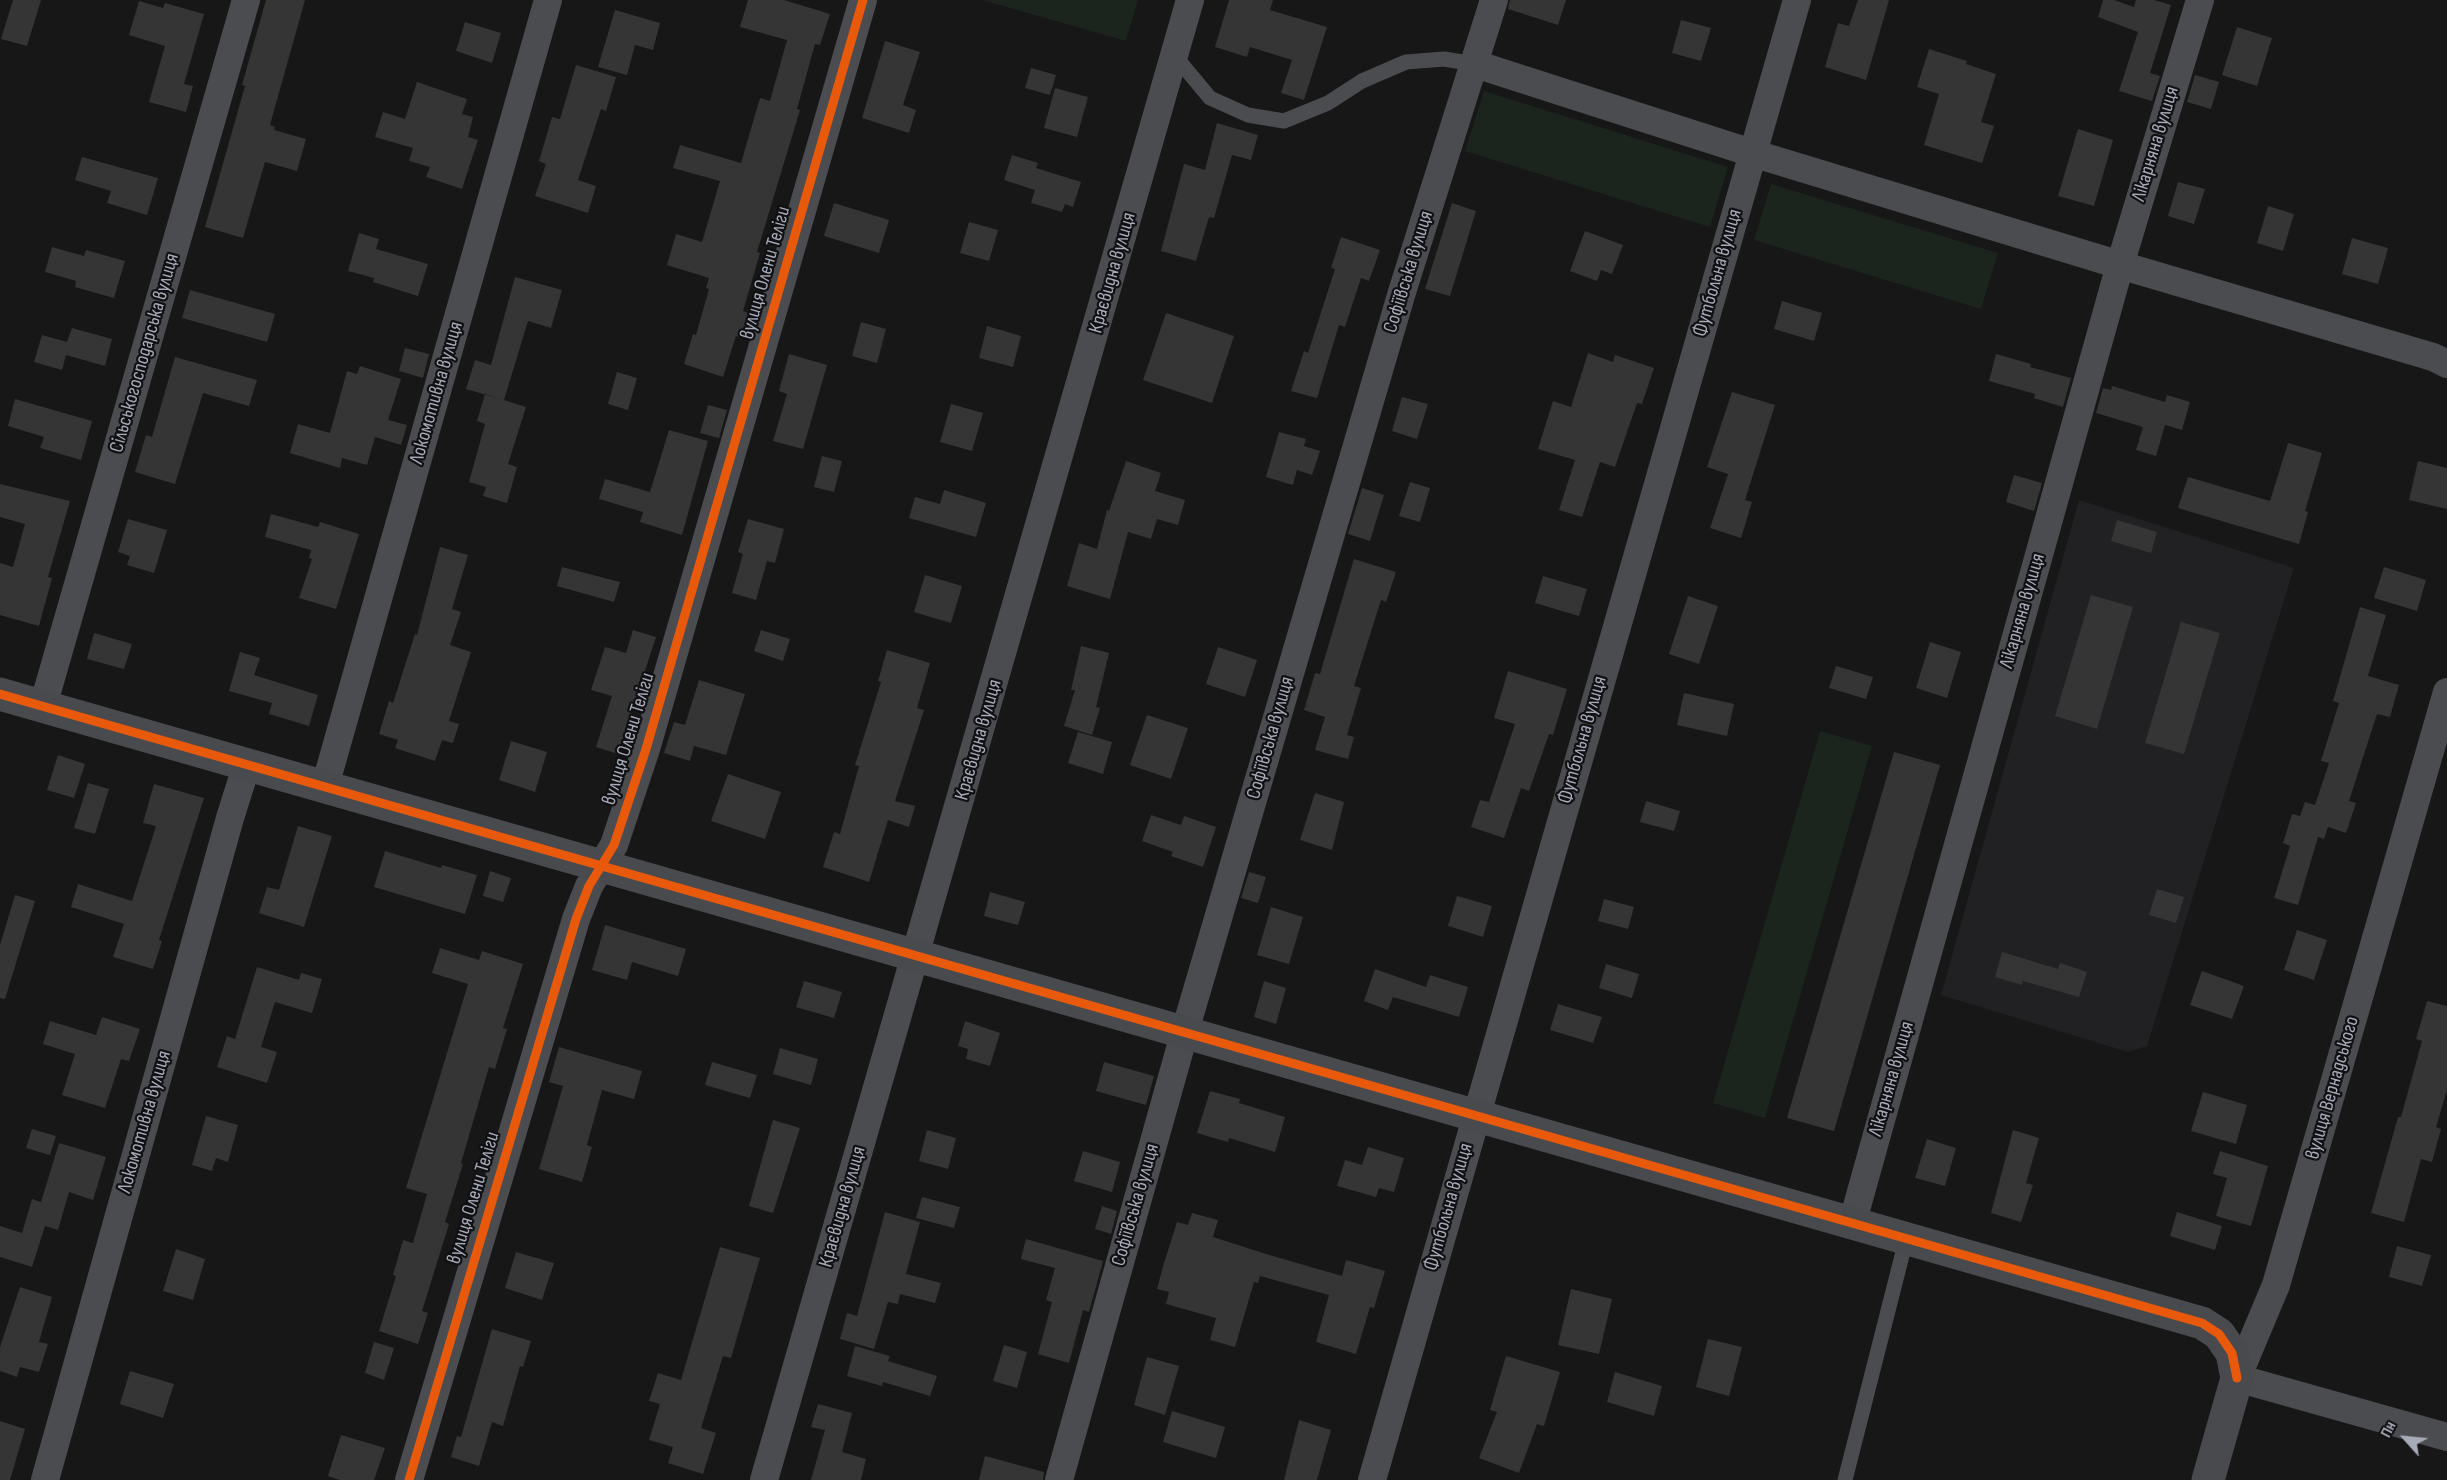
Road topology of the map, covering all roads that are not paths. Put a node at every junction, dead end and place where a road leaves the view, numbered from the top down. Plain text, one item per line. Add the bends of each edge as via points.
1 (246, 0) edge
2 (548, 0) edge
3 (863, 0) edge
4 (1190, 0) edge
5 (1494, 0) edge
6 (1797, 0) edge
7 (2199, 0) edge
8 (1175, 56) junction
9 (1475, 64) junction
10 (1752, 153) junction
11 (2120, 265) junction
12 (2447, 364) edge
13 (2447, 692) edge
14 (0, 694) edge
15 (43, 706) junction
16 (247, 764) junction
17 (325, 786) junction
18 (603, 866) junction
19 (917, 955) junction
20 (1185, 1031) junction
21 (1475, 1115) junction
22 (1852, 1224) junction
23 (1906, 1240) junction
24 (2236, 1378) junction
25 (2447, 1437) edge
26 (45, 1480) edge
27 (410, 1480) edge
28 (764, 1480) edge
29 (1059, 1480) edge
30 (1372, 1480) edge
31 (1845, 1480) edge
32 (2208, 1480) edge

1 - 15 street, Сільськогосподарська вулиця
2 - 17 street, Локомотивна вулиця
3 - 18 street, вулиця Олени Теліги via 646,749
4 - 8 street, Краєвидна вулиця
5 - 9 street, Софіївська вулиця
6 - 10 street, Футбольна вулиця
7 - 11 street, Лікарняна вулиця
8 - 9 lane via 1210,98 1248,115 1284,121 1406,62 1444,59
8 - 19 street, Краєвидна вулиця
9 - 10 street
9 - 20 street, Софіївська вулиця via 1402,292
10 - 11 street
10 - 21 street, Футбольна вулиця
11 - 12 street
11 - 22 street, Лікарняна вулиця
13 - 24 street, вулиця Вернадського via 2276,1285
14 - 15 street
15 - 16 street
16 - 17 street
16 - 26 street, Локомотивна вулиця
17 - 18 street
18 - 19 street
18 - 27 street, вулиця Олени Теліги via 589,886 576,920
19 - 20 street
19 - 28 street, Краєвидна вулиця
20 - 21 street
20 - 29 street, Софіївська вулиця
21 - 22 street
21 - 30 street, Футбольна вулиця
22 - 23 street
23 - 24 street via 2202,1323 2219,1334 2232,1353
23 - 31 lane
24 - 25 street
24 - 32 street, вулиця Вернадського

